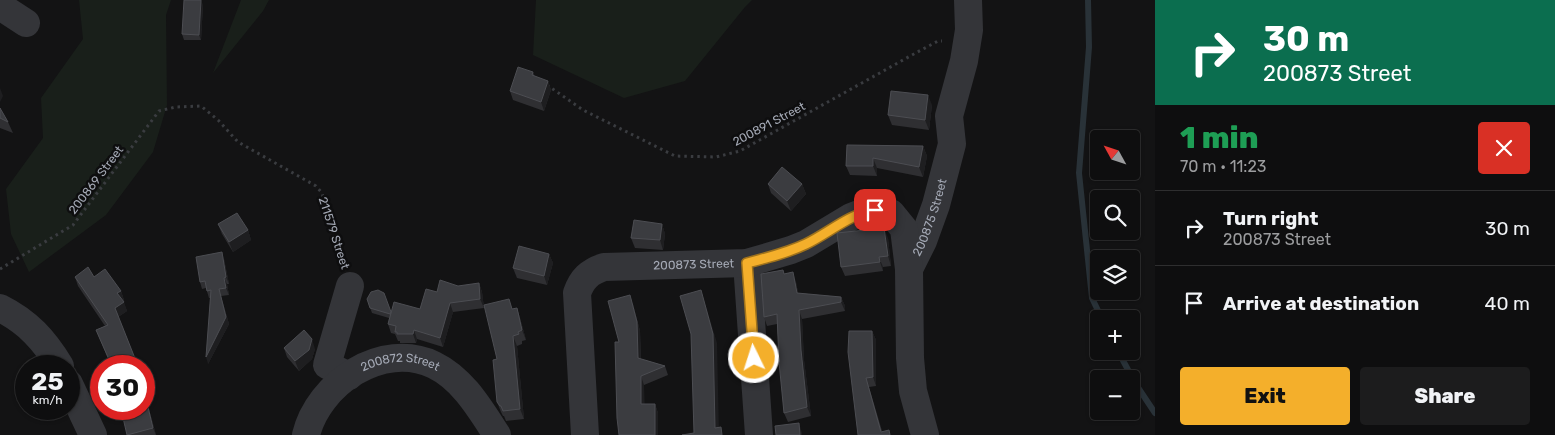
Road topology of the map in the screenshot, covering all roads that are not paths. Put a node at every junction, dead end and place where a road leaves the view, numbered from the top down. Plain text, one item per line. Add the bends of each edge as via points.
1 (968, 0) edge
2 (0, 6) edge
3 (26, 23) dead end
4 (747, 263) junction
5 (909, 269) junction
6 (350, 286) road end
7 (0, 308) edge
8 (53, 355) edge
9 (349, 376) junction
10 (80, 407) edge
11 (93, 435) edge
12 (306, 435) edge
13 (497, 435) edge
14 (585, 435) edge
15 (759, 435) edge
16 (925, 435) edge

1 - 5 street, 200875 Street via 970,30 949,116 952,144 936,205
2 - 3 street
4 - 5 street, 200873 Street via 791,250 851,217 875,210 891,213 904,229
4 - 14 street, 200873 Street via 604,267 586,276 577,293
4 - 15 street
5 - 16 street, 200875 Street via 913,391
6 - 9 street, 211579 Street via 327,365
7 - 8 street via 28,325
9 - 12 street, 200872 Street via 319,404
9 - 13 street, 200872 Street via 385,359 416,359 433,364 466,390
10 - 11 street

